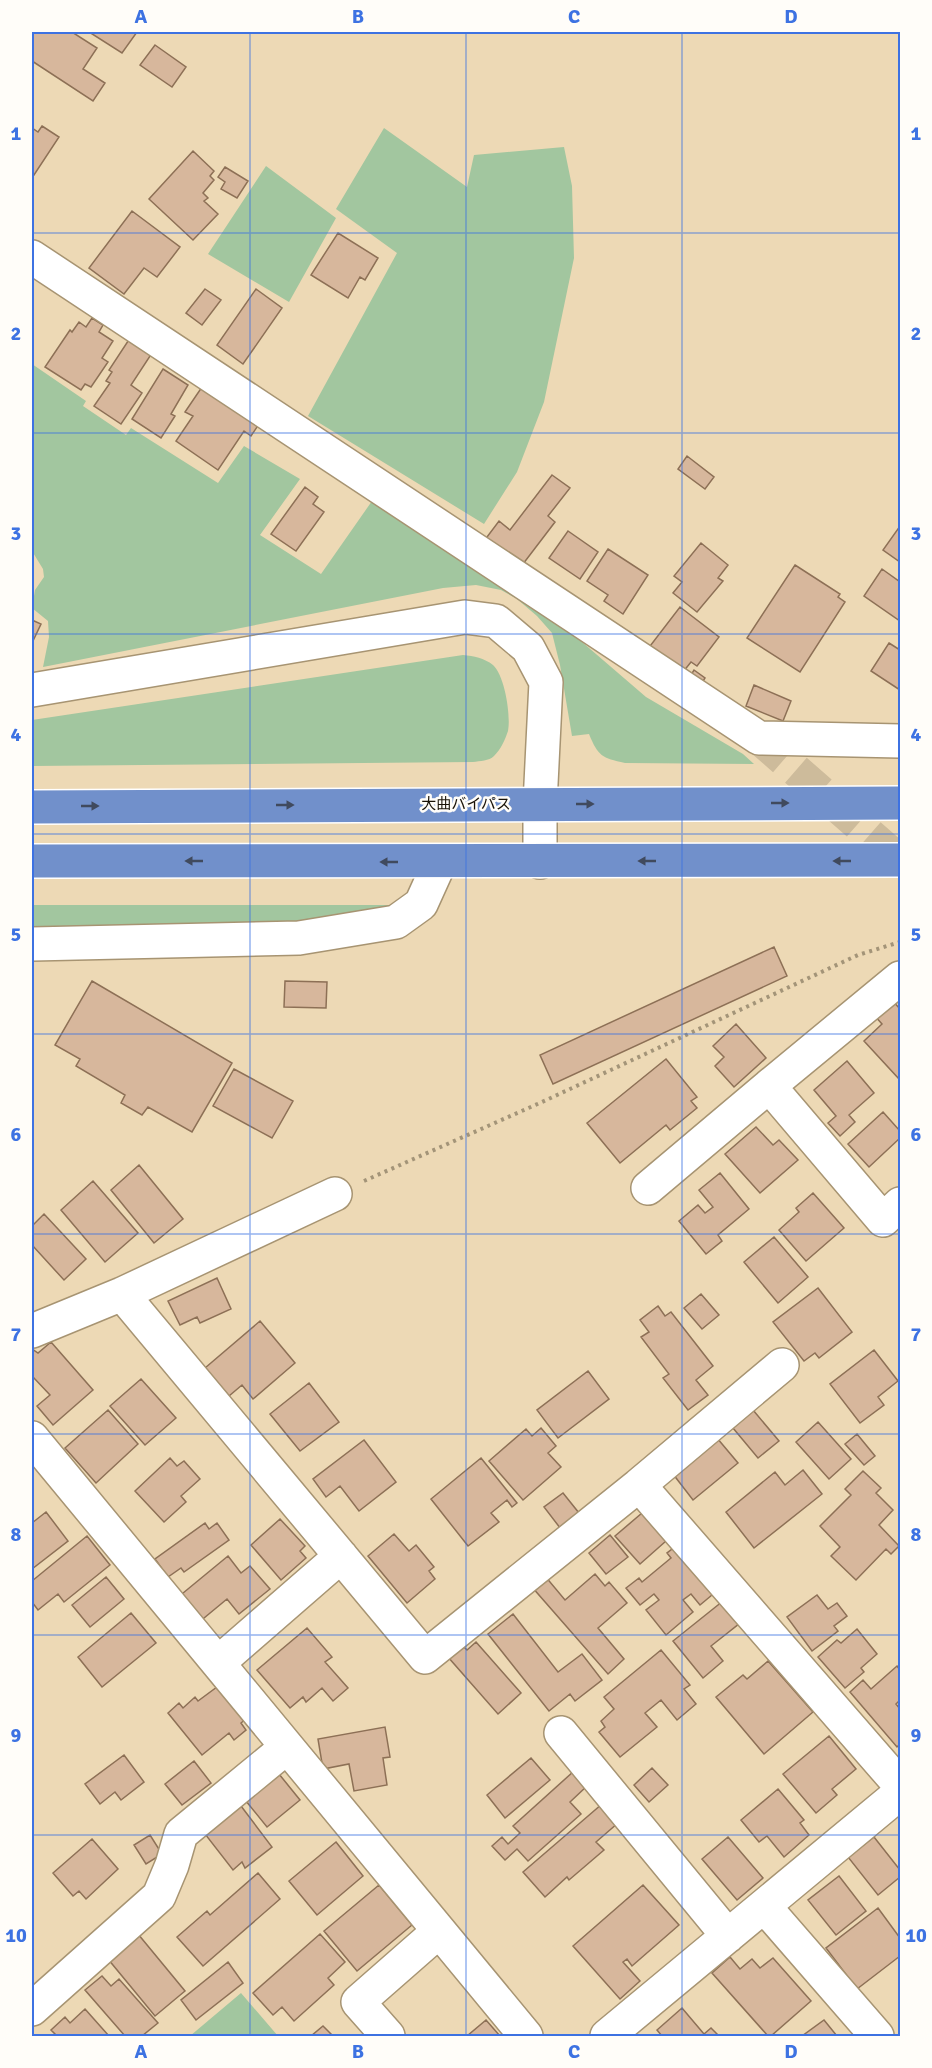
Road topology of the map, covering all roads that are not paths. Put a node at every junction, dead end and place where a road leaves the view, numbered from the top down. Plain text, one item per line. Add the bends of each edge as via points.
1 (32, 256) edge
2 (32, 690) edge
3 (900, 741) edge
4 (900, 803) edge
5 (540, 804) junction
6 (32, 807) edge
7 (900, 860) edge
8 (32, 861) edge
9 (440, 862) junction
10 (540, 862) junction
11 (32, 944) edge
12 (900, 978) edge
13 (769, 1086) junction
14 (648, 1188) dead end
15 (335, 1194) road end
16 (900, 1204) edge
17 (122, 1294) junction
18 (32, 1331) edge
19 (782, 1365) dead end
20 (32, 1438) edge
21 (639, 1485) junction
22 (341, 1556) junction
23 (218, 1663) junction
24 (561, 1733) dead end
25 (287, 1747) junction
26 (900, 1785) edge
27 (900, 1792) edge
28 (764, 1906) junction
29 (439, 1931) junction
30 (728, 1936) junction
31 (32, 2008) edge
32 (388, 2037) edge
33 (526, 2037) edge
34 (607, 2037) edge
35 (877, 2037) edge

1 - 3 street via 759,738
2 - 5 street via 465,617 496,621 528,648 546,682
5 -> 4 highway, 大曲バイパス
6 -> 5 highway, 大曲バイパス
5 - 10 street
7 -> 10 highway
9 -> 8 highway
9 - 10 highway
9 - 11 street via 421,904 396,922 299,938
12 - 13 street
13 - 14 street
13 - 16 street via 883,1220
15 - 17 street
17 - 18 street
17 - 22 street
19 - 21 street
20 - 23 street
21 - 22 street via 425,1657
21 - 26 street
22 - 23 street
23 - 25 street
24 - 30 street
25 - 29 street
25 - 31 street via 181,1834 159,1896
27 - 28 street
28 - 30 street
28 - 35 street
29 - 32 street via 358,2002
29 - 33 street
30 - 34 street

